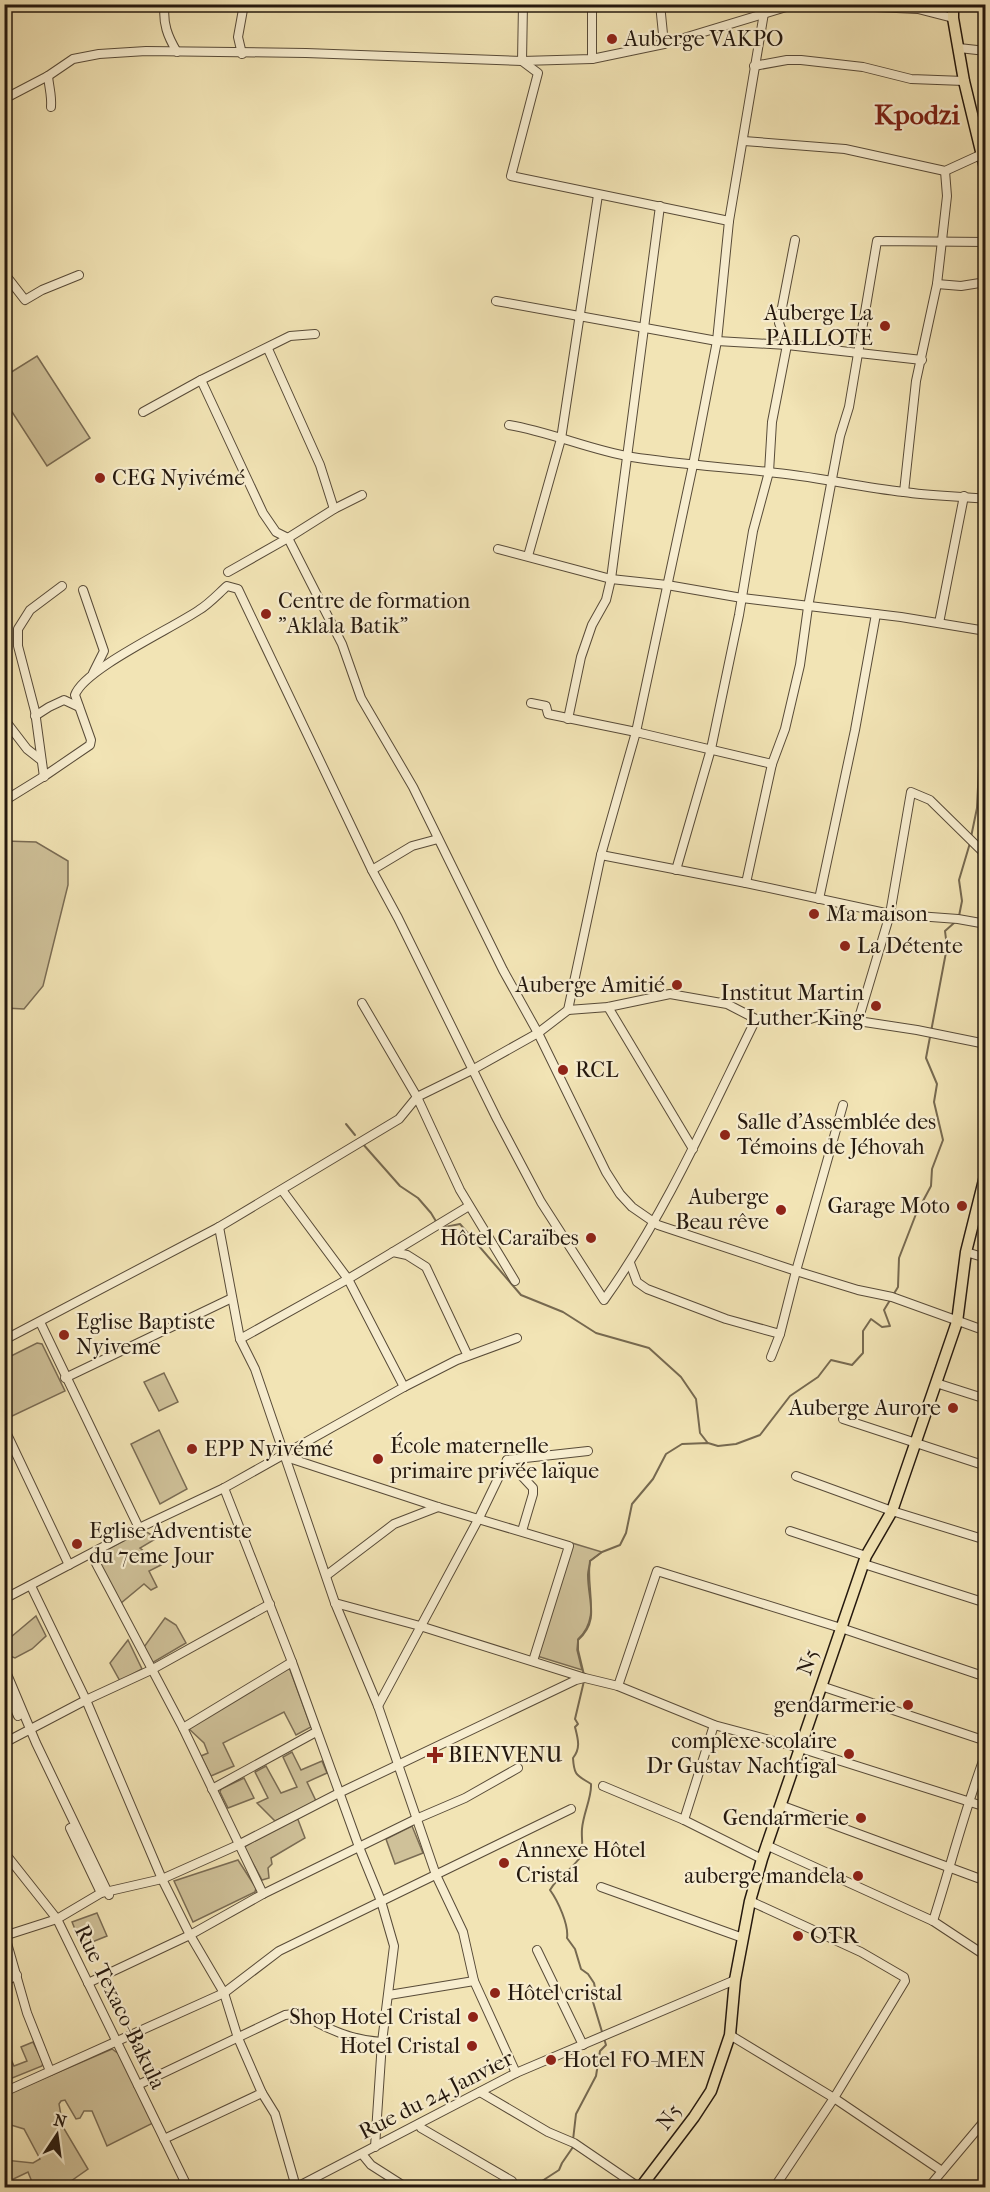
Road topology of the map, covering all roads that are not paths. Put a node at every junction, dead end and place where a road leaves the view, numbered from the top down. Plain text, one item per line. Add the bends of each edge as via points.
1 (165, 4) edge
2 (244, 4) edge
3 (523, 4) edge
4 (592, 4) edge
5 (660, 4) edge
6 (796, 4) edge
7 (859, 4) edge
8 (953, 4) edge
9 (764, 9) edge
10 (953, 18) junction
11 (664, 44) junction
12 (958, 48) junction
13 (986, 51) edge
14 (177, 52) junction
15 (242, 54) junction
16 (592, 59) junction
17 (522, 61) junction
18 (754, 66) junction
19 (48, 76) junction
20 (964, 81) junction
21 (4, 99) edge
22 (51, 107) dead end
23 (744, 141) junction
24 (980, 155) junction
25 (945, 171) junction
26 (986, 172) edge
27 (598, 195) junction
28 (660, 206) junction
29 (729, 221) junction
30 (795, 240) dead end
31 (986, 242) edge
32 (942, 243) junction
33 (4, 273) edge
34 (79, 275) dead end
35 (986, 282) edge
36 (937, 284) junction
37 (496, 301) dead end
38 (579, 317) junction
39 (645, 327) junction
40 (315, 334) dead end
41 (717, 341) junction
42 (788, 345) junction
43 (268, 349) junction
44 (858, 354) junction
45 (922, 360) junction
46 (201, 380) junction
47 (143, 412) dead end
48 (508, 425) dead end
49 (561, 439) junction
50 (629, 456) junction
51 (693, 465) junction
52 (769, 472) junction
53 (832, 480) junction
54 (904, 492) junction
55 (362, 495) dead end
56 (964, 496) junction
57 (986, 499) edge
58 (334, 509) junction
59 (288, 538) junction
60 (498, 549) dead end
61 (528, 556) junction
62 (228, 572) dead end
63 (611, 579) junction
64 (667, 585) junction
65 (62, 586) dead end
66 (83, 590) dead end
67 (742, 598) junction
68 (808, 607) junction
69 (876, 614) junction
70 (939, 623) junction
71 (986, 631) edge
72 (93, 674) junction
73 (531, 703) dead end
74 (79, 707) junction
75 (35, 716) junction
76 (4, 719) edge
77 (568, 719) junction
78 (636, 732) junction
79 (711, 749) junction
80 (41, 760) junction
81 (772, 764) junction
82 (44, 777) junction
83 (4, 801) edge
84 (438, 839) junction
85 (601, 855) junction
86 (986, 855) edge
87 (372, 870) junction
88 (676, 870) junction
89 (746, 883) junction
90 (819, 899) junction
91 (890, 914) junction
92 (986, 924) edge
93 (362, 1003) dead end
94 (608, 1007) junction
95 (568, 1010) junction
96 (756, 1019) junction
97 (858, 1021) junction
98 (538, 1033) junction
99 (986, 1044) edge
100 (472, 1070) junction
101 (417, 1097) junction
102 (843, 1105) dead end
103 (693, 1149) junction
104 (986, 1172) edge
105 (282, 1190) junction
106 (984, 1190) edge
107 (469, 1206) junction
108 (653, 1221) junction
109 (219, 1227) junction
110 (393, 1252) junction
111 (966, 1252) junction
112 (986, 1258) edge
113 (630, 1263) junction
114 (796, 1270) junction
115 (348, 1279) junction
116 (515, 1281) dead end
117 (232, 1298) junction
118 (40, 1322) junction
119 (957, 1322) junction
120 (986, 1331) edge
121 (780, 1334) junction
122 (517, 1338) dead end
123 (240, 1339) junction
124 (4, 1340) edge
125 (467, 1354) junction
126 (771, 1357) dead end
127 (65, 1378) junction
128 (936, 1383) junction
129 (404, 1387) junction
130 (986, 1399) edge
131 (843, 1419) dead end
132 (4, 1428) edge
133 (916, 1444) junction
134 (588, 1451) dead end
135 (286, 1456) junction
136 (507, 1460) junction
137 (986, 1466) edge
138 (796, 1476) dead end
139 (224, 1488) junction
140 (438, 1507) junction
141 (892, 1511) junction
142 (479, 1518) junction
143 (140, 1528) junction
144 (522, 1531) junction
145 (790, 1531) dead end
146 (986, 1540) edge
147 (91, 1554) junction
148 (865, 1560) junction
149 (69, 1565) junction
150 (327, 1575) junction
151 (31, 1586) junction
152 (4, 1599) edge
153 (335, 1603) junction
154 (986, 1603) edge
155 (270, 1604) junction
156 (420, 1626) junction
157 (841, 1628) junction
158 (533, 1661) junction
159 (292, 1662) junction
160 (4, 1667) edge
161 (151, 1670) junction
162 (986, 1677) edge
163 (585, 1678) junction
164 (4, 1683) edge
165 (618, 1686) junction
166 (821, 1686) junction
167 (86, 1700) junction
168 (378, 1706) junction
169 (714, 1725) junction
170 (183, 1728) junction
171 (316, 1732) junction
172 (26, 1734) junction
173 (986, 1741) edge
174 (4, 1743) edge
175 (800, 1748) junction
176 (986, 1753) edge
177 (398, 1766) junction
178 (518, 1768) dead end
179 (603, 1786) dead end
180 (212, 1789) junction
181 (339, 1793) junction
182 (968, 1801) junction
183 (780, 1805) junction
184 (986, 1807) edge
185 (571, 1809) dead end
186 (416, 1819) junction
187 (684, 1820) junction
188 (238, 1845) junction
189 (766, 1845) junction
190 (359, 1847) junction
191 (4, 1852) edge
192 (762, 1859) junction
193 (950, 1869) junction
194 (436, 1875) junction
195 (162, 1879) junction
196 (986, 1881) edge
197 (601, 1887) dead end
198 (105, 1894) junction
199 (263, 1894) junction
200 (381, 1901) junction
201 (750, 1901) junction
202 (57, 1919) junction
203 (933, 1921) junction
204 (190, 1935) junction
205 (5, 1936) edge
206 (743, 1938) junction
207 (537, 1950) dead end
208 (986, 1956) edge
209 (17, 1975) junction
210 (735, 1980) junction
211 (474, 1981) junction
212 (4, 1982) edge
213 (88, 1983) junction
214 (224, 1993) junction
215 (389, 1995) junction
216 (730, 2035) junction
217 (238, 2038) junction
218 (117, 2042) junction
219 (382, 2042) junction
220 (583, 2045) junction
221 (50, 2071) junction
222 (516, 2073) junction
223 (138, 2085) junction
224 (4, 2092) edge
225 (480, 2092) junction
226 (262, 2093) junction
227 (834, 2098) junction
228 (984, 2123) edge
229 (419, 2124) junction
230 (164, 2139) junction
231 (375, 2147) junction
232 (362, 2154) junction
233 (942, 2171) junction
234 (512, 2181) dead end
235 (188, 2187) edge
236 (295, 2187) edge
237 (407, 2187) edge
238 (640, 2187) edge
239 (774, 2187) edge
240 (928, 2187) edge

1 - 14 street via 168,36
2 - 15 street via 238,37
3 - 17 street
4 - 16 street
5 - 11 street
6 - 9 street
7 - 10 street via 918,9
8 - 10 main road
9 - 11 street
9 - 18 street
10 - 12 main road
11 - 16 street
12 - 13 street
12 - 20 main road
14 - 15 street
14 - 19 street via 99,54 73,59
15 - 17 street
16 - 17 street
17 - 27 street via 538,73 511,176
18 - 20 street via 801,60 863,67 911,78
18 - 23 street
19 - 21 street
19 - 22 street
20 - 24 main road
23 - 25 street via 845,149
23 - 29 street
24 - 25 street
24 - 26 main road
25 - 32 street via 947,196
27 - 28 street
27 - 38 street
28 - 29 street
28 - 39 street
29 - 41 street
30 - 42 street via 779,323
31 - 32 street
32 - 36 street
32 - 44 street via 877,241
33 - 34 street via 25,300
35 - 36 street
36 - 45 street
37 - 38 street
38 - 39 street
38 - 49 street
39 - 41 street
39 - 50 street
40 - 43 street via 290,336
41 - 42 street
41 - 51 street
42 - 44 street
42 - 52 street via 772,422
43 - 46 street
43 - 58 street via 320,465
44 - 45 street
44 - 53 street
45 - 54 street via 916,381
46 - 47 street
46 - 59 street via 263,513 276,532
48 - 49 street
49 - 50 street
49 - 61 street
50 - 51 street
50 - 63 street
51 - 52 street
51 - 64 street
52 - 53 street
52 - 67 street via 753,531
53 - 54 street
53 - 68 street
54 - 56 street
55 - 58 street
56 - 57 street
56 - 70 street
58 - 59 street
59 - 62 street
59 - 84 street via 342,644 362,698
60 - 61 street
61 - 63 street
63 - 64 street
63 - 77 street via 582,657
64 - 67 street
64 - 78 street
65 - 75 street via 30,610 18,628 18,646
66 - 72 street via 104,651
67 - 68 street
67 - 79 street
68 - 69 street
68 - 81 street via 787,722
69 - 70 street
69 - 90 street
70 - 71 street
72 - 74 street via 75,692
72 - 87 street via 201,609 226,586 238,589
73 - 77 street via 546,706 548,714
74 - 75 street via 64,700
74 - 82 street via 90,745
75 - 80 street
76 - 80 street via 27,749
77 - 78 street
78 - 79 street
78 - 85 street
79 - 81 street
79 - 88 street
80 - 82 street
81 - 89 street
82 - 83 street
84 - 87 street via 412,846
84 - 98 street
85 - 88 street
85 - 95 street
86 - 91 street via 930,800 911,792
87 - 100 street
88 - 89 street
89 - 90 street
90 - 91 street
91 - 92 street
91 - 97 street
93 - 101 street
94 - 95 street
94 - 96 street via 670,994 727,1004
94 - 103 street
95 - 98 street
96 - 97 street via 807,1020 826,1014
96 - 103 street
97 - 99 street
98 - 100 street
98 - 108 street via 606,1172 632,1207
100 - 101 street
100 - 113 street via 541,1202 604,1300
101 - 105 street via 399,1119
101 - 107 street
102 - 114 street
103 - 108 street
104 - 106 main road, N5 / N5
105 - 109 street
105 - 115 street
106 - 111 main road, N5 / N5
107 - 110 street
107 - 116 street
108 - 113 street
108 - 114 street
109 - 117 street
109 - 118 street
110 - 115 street
110 - 125 street via 407,1255 426,1267
111 - 112 street
111 - 119 main road, N5 / N5
113 - 121 street via 637,1282 647,1289 726,1319
114 - 119 street via 892,1297
114 - 121 street
115 - 123 street
115 - 129 street
117 - 123 street
117 - 127 street
118 - 124 street
118 - 127 street
119 - 120 street
119 - 128 main road, N5 / N5
121 - 126 street
122 - 125 street
123 - 135 street
125 - 129 street
127 - 143 street
128 - 130 street
128 - 133 main road, N5 / N5
129 - 135 street
131 - 133 street
132 - 149 street
133 - 137 street
133 - 141 main road, N5 / N5
134 - 136 street
135 - 139 street
135 - 140 street
135 - 150 street
136 - 142 street
136 - 144 street via 533,1488
138 - 141 street
139 - 143 street
139 - 155 street
140 - 142 street
140 - 150 street via 394,1524
141 - 146 street
141 - 148 main road, N5 / N5
142 - 144 street
142 - 156 street
143 - 147 street
144 - 158 street via 569,1546
145 - 148 street
147 - 149 street
147 - 161 street
148 - 154 street
148 - 157 main road, N5 / N5
149 - 151 street
150 - 153 street
151 - 152 street
151 - 167 street
153 - 156 street
153 - 168 street
155 - 159 street
155 - 161 street
156 - 158 street
156 - 168 street
157 - 162 street
157 - 165 street via 657,1571
157 - 166 main road, N5 / N5
158 - 163 street
159 - 170 street
159 - 171 street
160 - 198 street
161 - 167 street
161 - 170 street
163 - 165 street
163 - 177 street
164 - 172 street
165 - 169 street
166 - 173 street
166 - 175 main road, N5 / N5
167 - 172 street
167 - 195 street
168 - 177 street
169 - 175 street
169 - 187 street
170 - 180 street
171 - 180 street
171 - 181 street
172 - 174 street
172 - 198 street
175 - 182 street
175 - 183 main road, N5 / N5
176 - 182 street
177 - 181 street
177 - 186 street
178 - 186 street via 465,1798
179 - 187 street
180 - 188 street
181 - 188 street
181 - 190 street
182 - 184 street
182 - 193 street
183 - 189 main road, N5 / N5
183 - 193 street
185 - 194 street
186 - 190 street
186 - 194 street
187 - 192 street
188 - 195 street
188 - 199 street
189 - 192 main road, N5 / N5
189 - 203 street
190 - 199 street
190 - 200 street
191 - 202 street, Rue Texaco-Bakula
192 - 201 main road, N5 / N5
193 - 196 street
193 - 203 street
194 - 200 street
194 - 211 street via 463,1932
195 - 198 street
195 - 204 street
197 - 206 street
198 - 202 street
199 - 204 street
200 - 214 street via 279,1951
200 - 215 street via 394,1946
201 - 206 main road, N5 / N5
201 - 227 street via 861,1952 904,1977 904,1984
202 - 205 street
202 - 213 street, Rue Texaco-Bakula
203 - 208 street
204 - 213 street
204 - 214 street
205 - 209 street
206 - 210 main road, N5 / N5
207 - 220 street
209 - 212 street
209 - 221 street
210 - 216 main road, N5 / N5
210 - 220 street, Rue du 24 Janvier
211 - 215 street
211 - 222 street
213 - 218 street, Rue Texaco-Bakula
214 - 217 street
214 - 218 street
215 - 219 street
216 - 227 street
216 - 238 main road, N5 / N5 via 711,2091
217 - 219 street via 285,2015 300,2013 349,2036
217 - 223 street
217 - 226 street
218 - 221 street
218 - 223 street, Rue Texaco-Bakula
219 - 231 street
220 - 222 street, Rue du 24 Janvier
221 - 224 street
222 - 225 street, Rue du 24 Janvier
223 - 230 street, Rue Texaco-Bakula
225 - 229 street, Rue du 24 Janvier
225 - 238 street via 574,2143
226 - 230 street
226 - 236 street via 275,2114
227 - 233 street
227 - 239 street
228 - 233 street
229 - 231 street, Rue du 24 Janvier
229 - 234 street
230 - 235 street, Rue Texaco-Bakula
231 - 232 street, Rue du 24 Janvier
232 - 236 street, Rue du 24 Janvier
232 - 237 street via 371,2165
233 - 240 street

